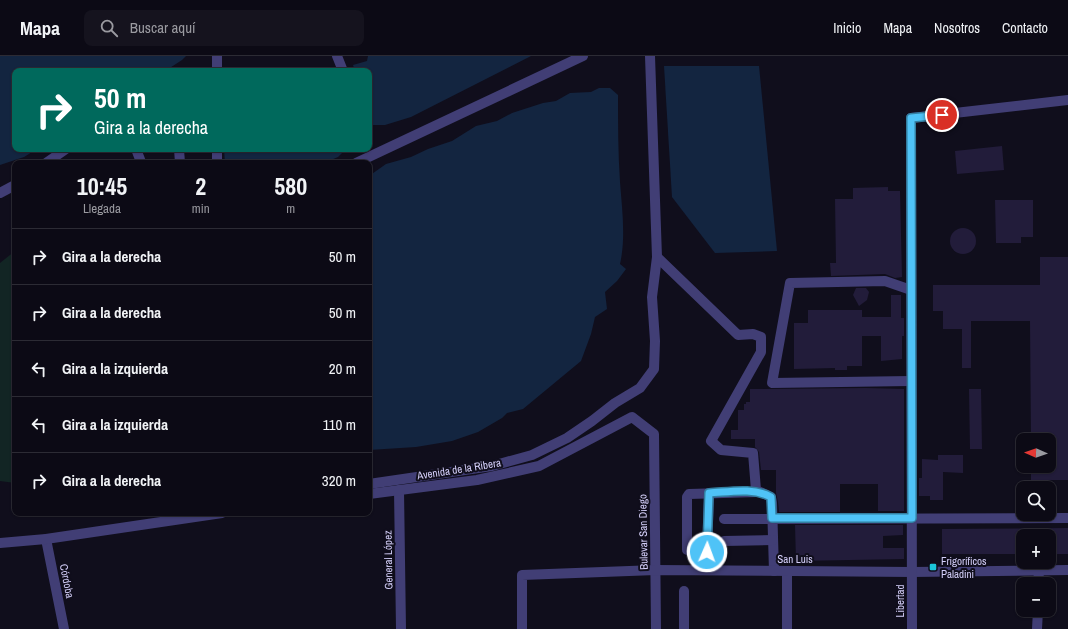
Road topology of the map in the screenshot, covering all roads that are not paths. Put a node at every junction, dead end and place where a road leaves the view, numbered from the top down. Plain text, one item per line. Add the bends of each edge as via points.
1 (217, 56) edge
2 (337, 56) edge
3 (583, 56) edge
4 (650, 56) edge
5 (217, 68) edge
6 (342, 68) edge
7 (1068, 100) edge
8 (62, 152) edge
9 (371, 152) edge
10 (372, 155) junction
11 (50, 160) edge
12 (362, 160) edge
13 (12, 187) edge
14 (0, 193) edge
15 (657, 257) junction
16 (911, 290) junction
17 (911, 381) junction
18 (654, 434) joint
19 (372, 484) edge
20 (399, 490) junction
21 (758, 492) junction
22 (709, 493) junction
23 (372, 494) edge
24 (194, 516) edge
25 (772, 518) junction
26 (912, 518) junction
27 (1068, 518) edge
28 (724, 519) dead end
29 (46, 539) junction
30 (773, 540) junction
31 (724, 541) dead end
32 (0, 543) edge
33 (687, 550) dead end
34 (707, 552) dead end
35 (656, 570) junction
36 (1039, 570) junction
37 (1068, 570) edge
38 (774, 571) junction
39 (787, 571) junction
40 (912, 572) junction
41 (1038, 577) edge
42 (684, 591) dead end
43 (1038, 617) edge
44 (64, 629) edge
45 (402, 629) edge
46 (522, 629) edge
47 (656, 629) edge
48 (684, 629) edge
49 (787, 629) edge
50 (912, 629) edge
51 (1037, 629) edge

1 - 5 street
2 - 6 street
3 - 10 street
4 - 15 street
7 - 16 street, Libertad via 911,118
8 - 11 street
9 - 10 street
10 - 12 street
13 - 14 street
15 - 19 street via 652,297 654,369 640,388 568,438 532,455 492,466
15 - 21 street via 738,335 753,334 761,337 761,352 711,441 721,450 753,453
16 - 17 street, Libertad
16 - 17 street via 885,281 790,283 772,383
17 - 26 street, Libertad
18 - 20 street, Avenida de la Ribera via 632,417 539,466 477,480
18 - 35 street, Bulevar San Diego
20 - 23 street, Avenida de la Ribera
20 - 45 street, General López
21 - 22 street
21 - 25 street via 771,497
22 - 33 street via 691,493 687,497
22 - 34 street
24 - 29 street
25 - 26 street
25 - 28 street
25 - 30 street
26 - 27 street
26 - 40 street, Libertad
29 - 32 street
29 - 44 street, Córdoba
30 - 31 street
30 - 38 street
35 - 38 street, San Luis
35 - 46 street, San Luis via 522,575
35 - 47 street, Bulevar San Diego
36 - 37 street, San Luis
36 - 40 street, San Luis
36 - 41 street
38 - 39 street, San Luis
39 - 40 street, San Luis
39 - 49 street
40 - 50 street, Libertad
42 - 48 street
43 - 51 street

